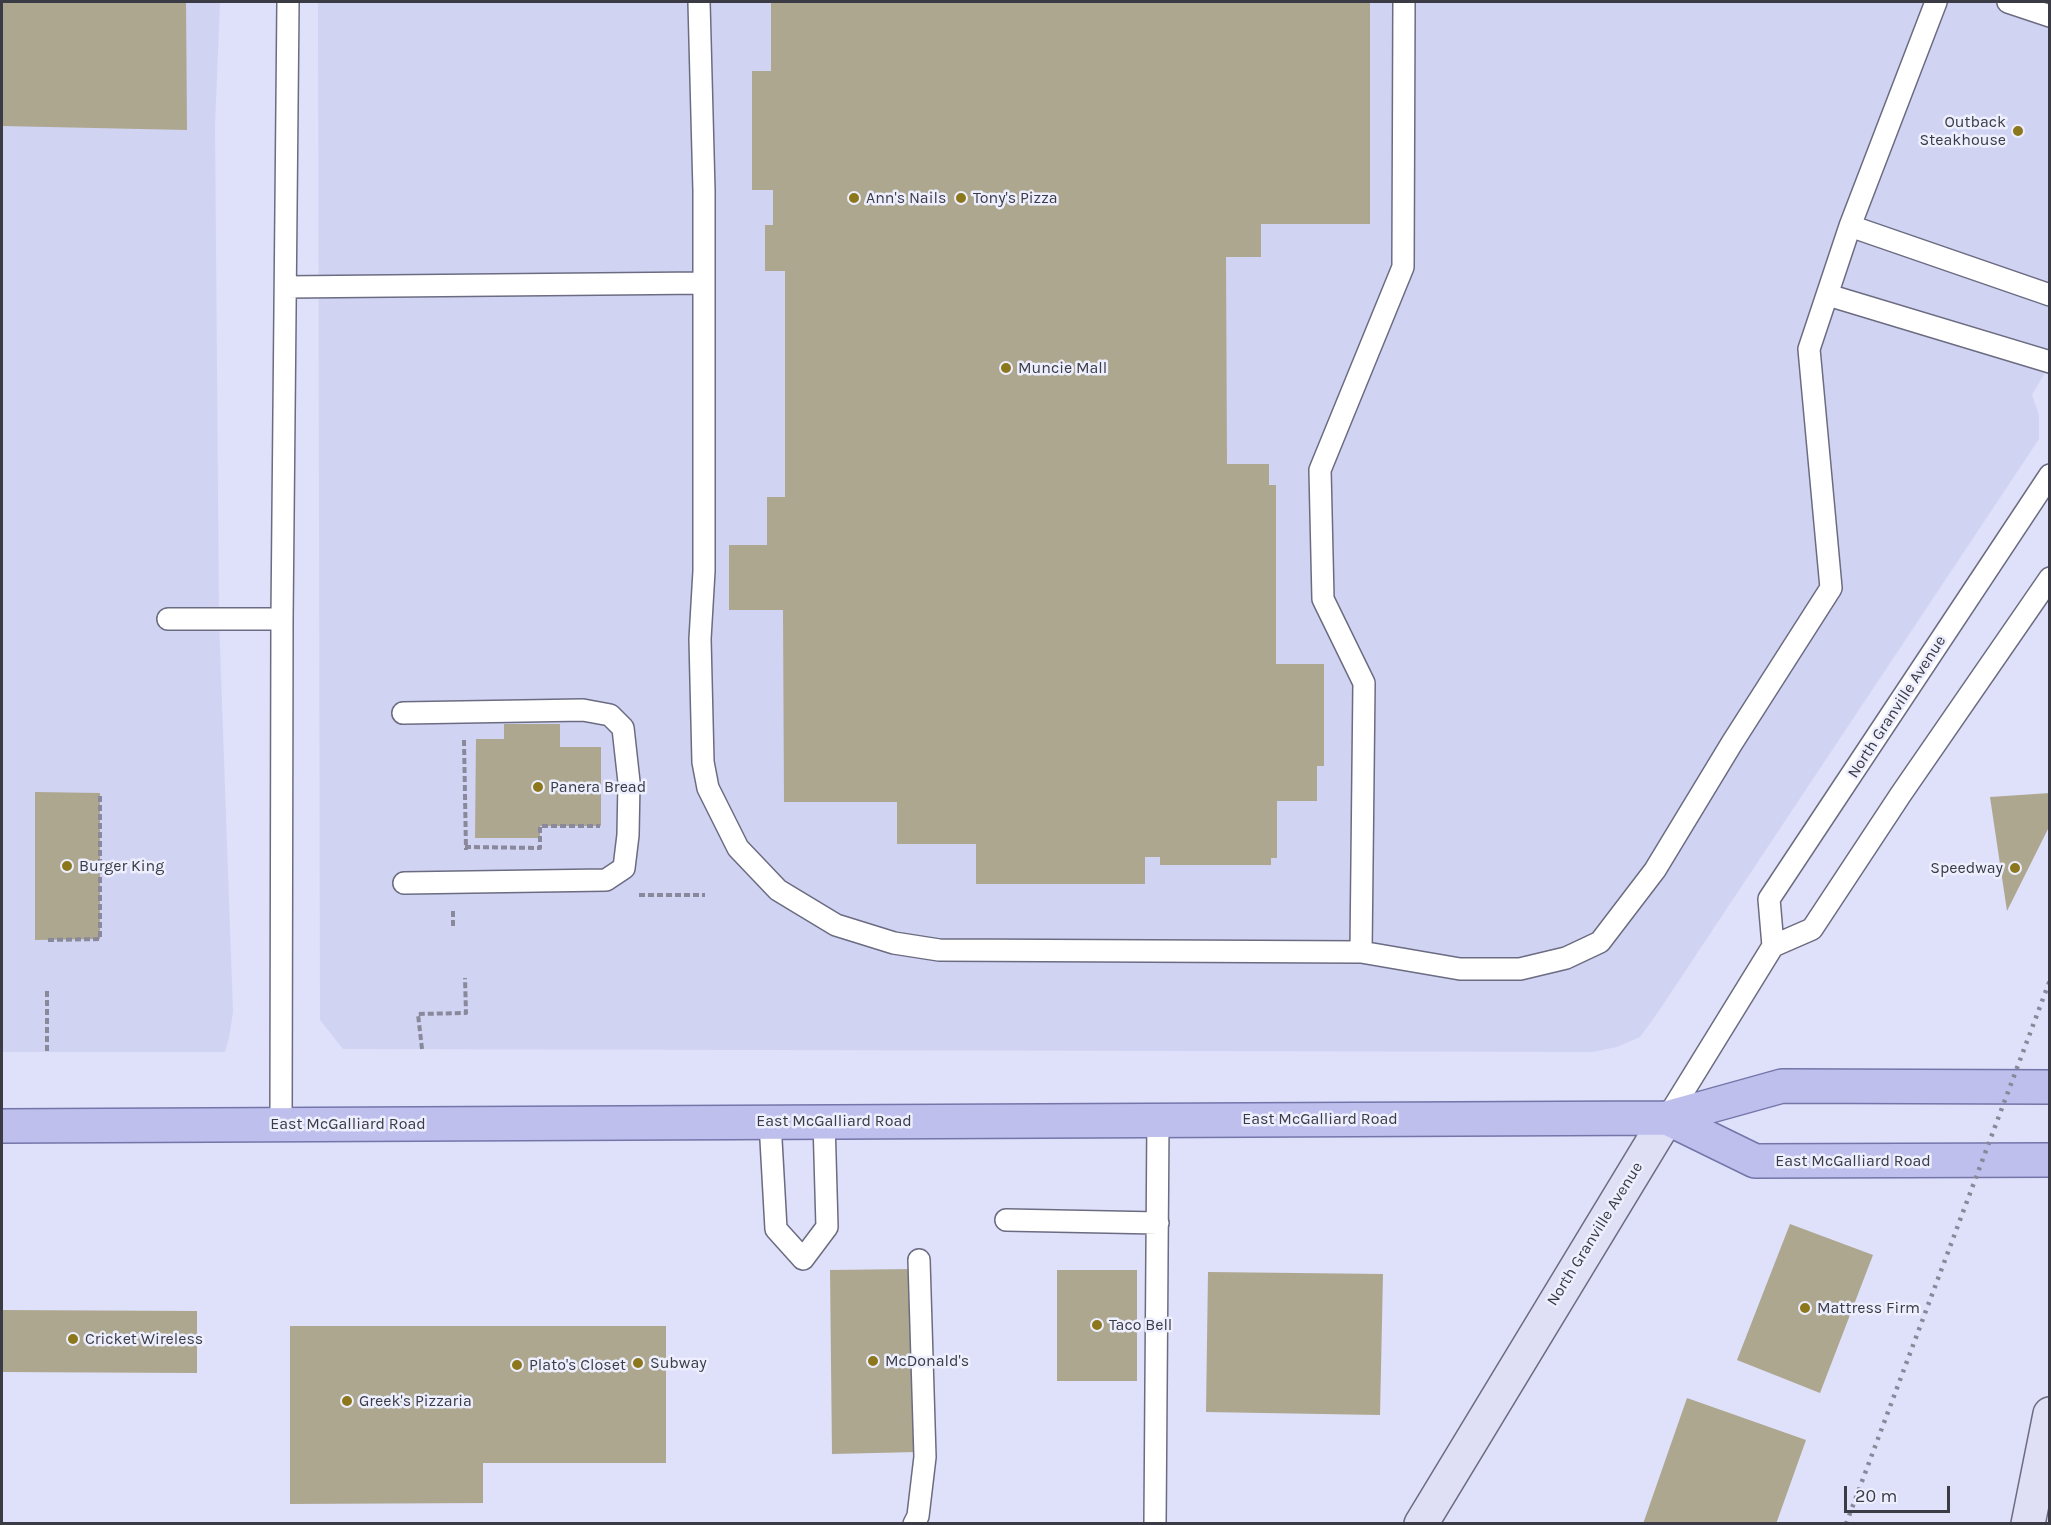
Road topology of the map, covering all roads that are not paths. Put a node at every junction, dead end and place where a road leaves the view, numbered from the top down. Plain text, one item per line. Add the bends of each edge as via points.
1 (288, 2) edge
2 (699, 2) edge
3 (1404, 2) edge
4 (1936, 2) edge
5 (2008, 2) edge
6 (2049, 16) edge
7 (1850, 226) junction
8 (704, 283) junction
9 (286, 287) junction
10 (1828, 295) junction
11 (2049, 295) edge
12 (2049, 362) edge
13 (2049, 475) edge
14 (2049, 578) edge
15 (168, 619) dead end
16 (282, 619) junction
17 (403, 713) dead end
18 (404, 883) dead end
19 (1773, 946) junction
20 (1361, 952) junction
21 (2049, 1088) edge
22 (1666, 1118) junction
23 (1158, 1120) junction
24 (824, 1121) junction
25 (770, 1122) junction
26 (281, 1124) junction
27 (2, 1126) edge
28 (2049, 1160) edge
29 (1006, 1220) dead end
30 (1158, 1223) junction
31 (919, 1260) dead end
32 (2049, 1414) edge
33 (914, 1524) edge
34 (1155, 1524) edge
35 (1421, 1524) edge
36 (2028, 1524) edge

1 - 9 lane
2 - 8 lane
3 - 20 lane via 1403,267 1320,470 1323,599 1364,683
4 - 7 lane
5 - 6 lane
7 - 10 lane
7 - 11 lane
8 - 9 lane
8 - 20 lane via 704,570 700,639 703,762 708,788 738,848 778,890 836,925 894,943 939,950
9 - 16 lane
10 - 12 lane
10 - 20 lane via 1809,349 1831,588 1655,870 1600,942 1566,958 1520,969 1460,969
13 - 19 lane, North Granville Avenue via 1769,899
14 - 19 lane via 1812,929
15 - 16 lane
16 - 26 lane
17 - 18 lane via 583,710 610,715 623,728 629,782 624,868 606,880
19 - 22 lane, North Granville Avenue
21 - 22 main road, East McGalliard Road via 1782,1086
22 - 23 main road, East McGalliard Road
22 - 28 main road, East McGalliard Road via 1755,1161
22 - 35 main road, North Granville Avenue
23 - 24 main road, East McGalliard Road
23 - 30 lane
24 - 25 main road, East McGalliard Road
24 - 25 lane via 827,1227 803,1259 776,1229
25 - 26 main road, East McGalliard Road
26 - 27 main road, East McGalliard Road
29 - 30 lane
30 - 34 lane
31 - 33 lane via 926,1457
32 - 36 main road

